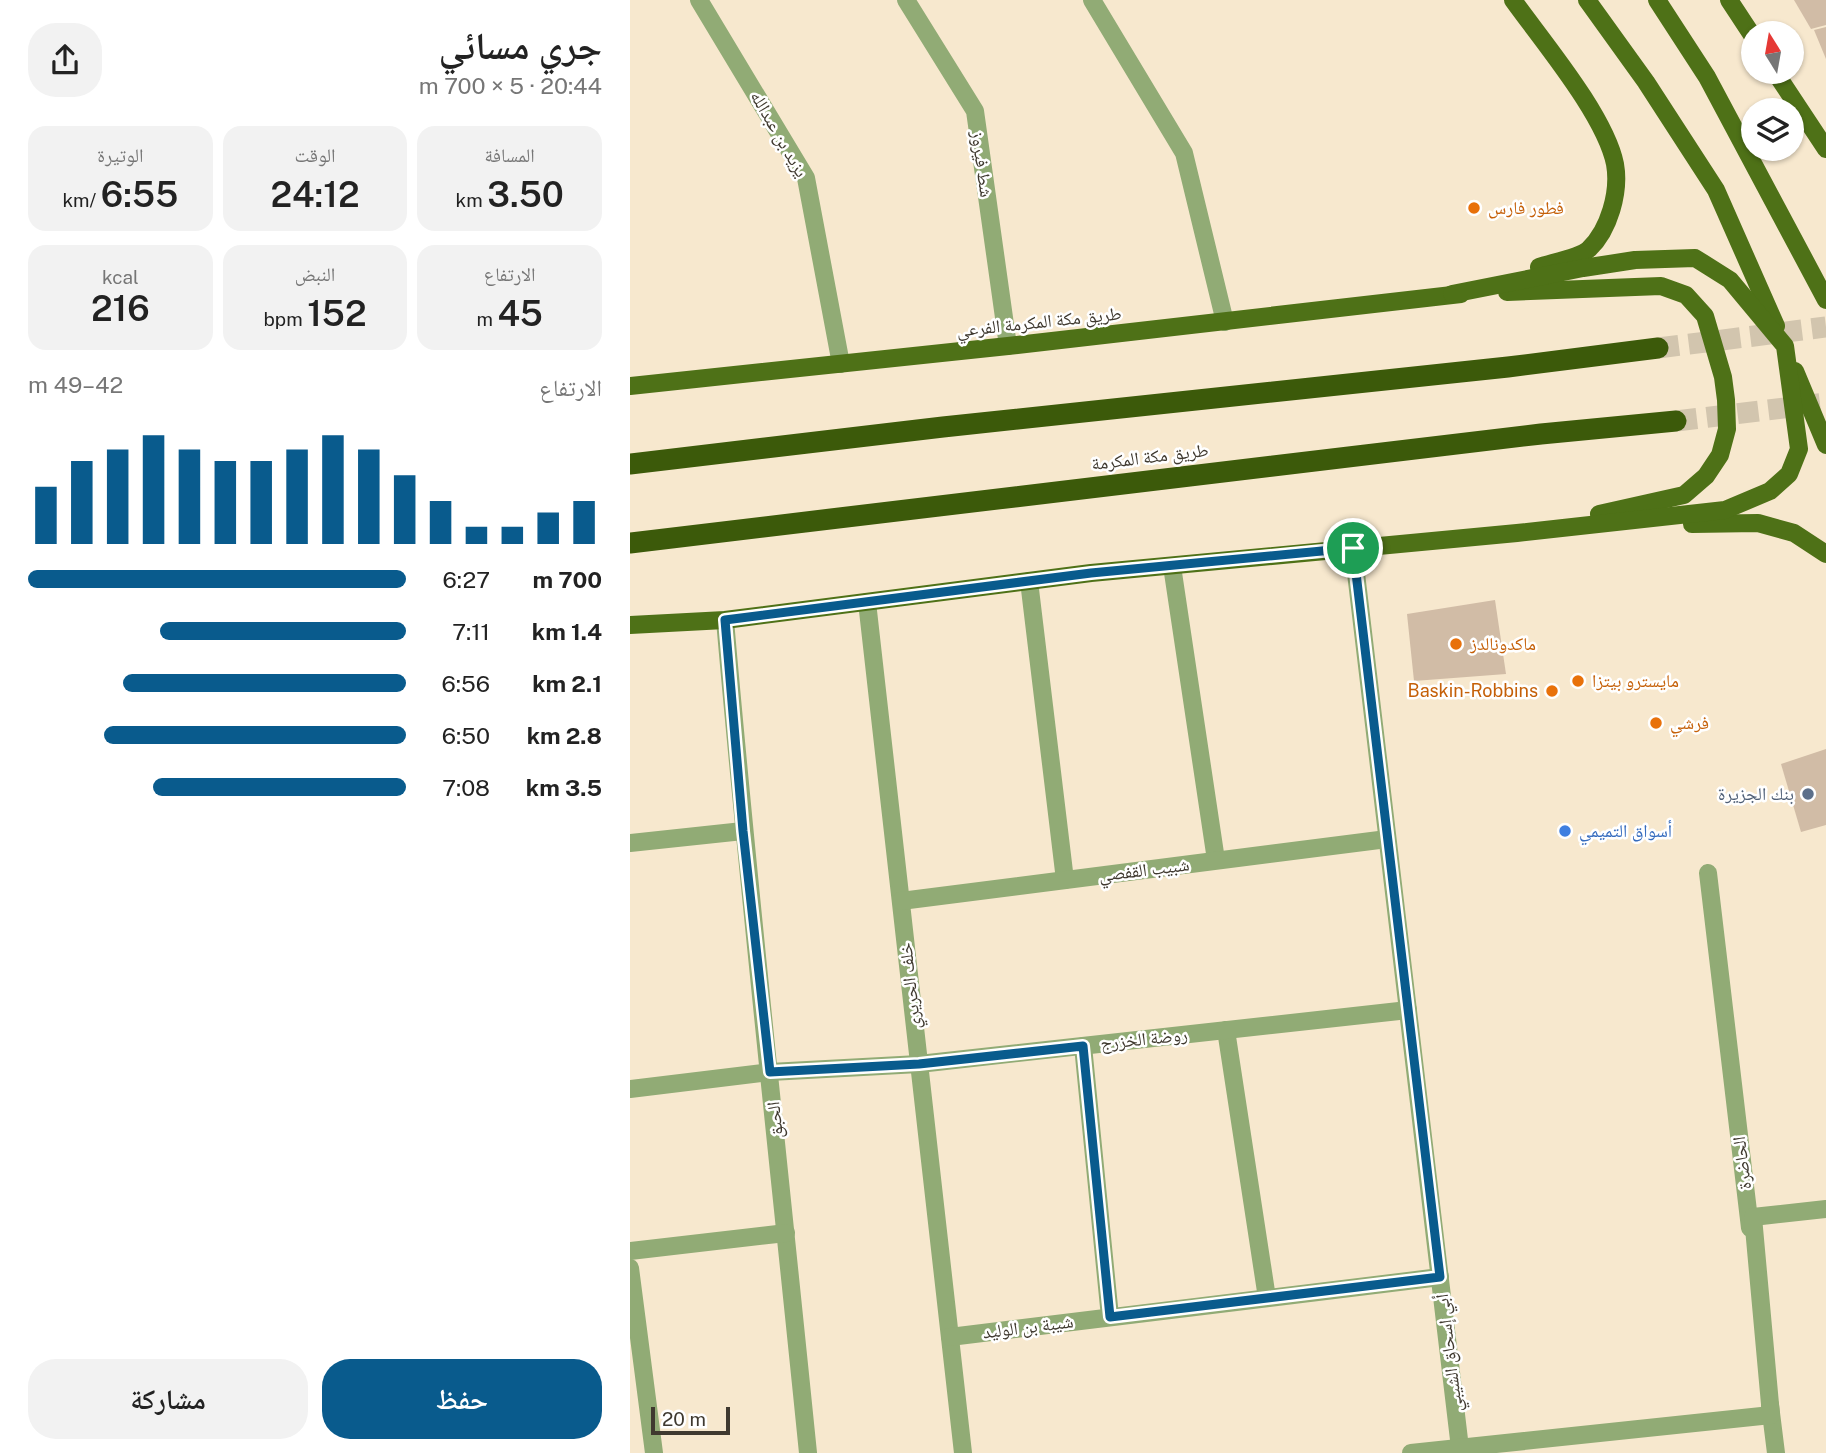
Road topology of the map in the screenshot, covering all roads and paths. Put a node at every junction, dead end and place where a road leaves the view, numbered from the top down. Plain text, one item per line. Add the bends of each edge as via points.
1 (699, 0) edge
2 (906, 0) edge
3 (1092, 0) edge
4 (1513, 0) edge
5 (1587, 0) edge
6 (1657, 0) edge
7 (1729, 0) edge
8 (1743, 21) edge
9 (1783, 84) edge
10 (1826, 149) edge
11 (1452, 295) junction
12 (1826, 300) edge
13 (1225, 322) junction
14 (1008, 346) junction
15 (1785, 346) junction
16 (1658, 348) tunnel mouth
17 (841, 364) junction
18 (630, 386) edge
19 (1676, 421) tunnel mouth
20 (1826, 445) edge
21 (630, 464) edge
22 (1517, 533) junction
23 (630, 543) edge
24 (1353, 548) junction
25 (1826, 554) edge
26 (1172, 566) junction
27 (1029, 581) junction
28 (867, 602) junction
29 (725, 620) junction
30 (630, 625) edge
31 (743, 831) junction
32 (1387, 839) junction
33 (630, 843) edge
34 (1216, 860) junction
35 (1708, 873) dead end
36 (1065, 880) junction
37 (901, 901) junction
38 (1408, 1010) junction
39 (1226, 1030) junction
40 (1083, 1046) junction
41 (919, 1064) junction
42 (770, 1072) junction
43 (630, 1089) edge
44 (1826, 1209) edge
45 (786, 1233) junction
46 (630, 1251) edge
47 (630, 1268) edge
48 (1440, 1277) junction
49 (1267, 1298) junction
50 (1110, 1317) junction
51 (950, 1337) junction
52 (1771, 1415) junction
53 (1539, 1446) edge
54 (1460, 1448) junction
55 (654, 1453) edge
56 (807, 1453) edge
57 (963, 1453) edge
58 (1410, 1453) edge
59 (1776, 1453) edge

1 - 17 street, يزيد بن عبدالله via 806,178
2 - 14 street, شط فيروز via 975,111
3 - 13 street via 1184,153
4 - 11 main road via 1590,108 1615,164 1616,186 1608,221 1588,251
5 - 15 main road via 1716,190
6 - 12 main road via 1707,77
7 - 8 main road
9 - 10 main road
11 - 13 main road, طريق مكة المكرمة الفرعي
11 - 15 main road via 1635,260 1695,258 1730,280
11 - 22 main road via 1661,286 1686,295 1705,316 1723,377 1727,429 1720,455 1706,476 1684,495
13 - 14 main road, طريق مكة المكرمة الفرعي
14 - 17 main road, طريق مكة المكرمة الفرعي
15 - 20 main road
15 - 22 main road via 1799,449 1789,474 1770,491 1725,510
16 - 21 highway
17 - 18 main road, طريق مكة المكرمة الفرعي
19 - 23 highway, طريق مكة المكرمة
22 - 24 main road
22 - 25 main road via 1758,523 1794,533
24 - 26 main road
24 - 32 street, أبي إسحاق الشيبي
26 - 27 main road
26 - 34 street
27 - 28 main road
27 - 36 street
28 - 29 main road
28 - 37 street, خلف الحريري
29 - 30 main road
29 - 31 street, الحبق
31 - 33 street
31 - 42 street, الحبق
32 - 34 street, شبيب القفصي
32 - 38 street, أبي إسحاق الشيبي
34 - 36 street, شبيب القفصي
35 - 52 street, الحاضرة
36 - 37 street, شبيب القفصي
37 - 41 street, خلف الحريري
38 - 39 street, روضة الخزرج
38 - 48 street, أبي إسحاق الشيبي
39 - 40 street, روضة الخزرج
39 - 49 street
40 - 41 street, روضة الخزرج
40 - 50 street
41 - 42 street, روضة الخزرج
41 - 51 street, خلف الحريري
42 - 43 street, روضة الخزرج
42 - 45 street, الحبق
44 - 52 street via 1753,1217
45 - 46 street
45 - 56 street, الحبق
47 - 55 street
48 - 49 street, شيبة بن الوليد
48 - 54 street, أبي إسحاق الشيبي
49 - 50 street, شيبة بن الوليد
50 - 51 street, شيبة بن الوليد
51 - 57 street, خلف الحريري
52 - 53 street
52 - 59 street, الحاضرة
53 - 54 street
54 - 58 street

